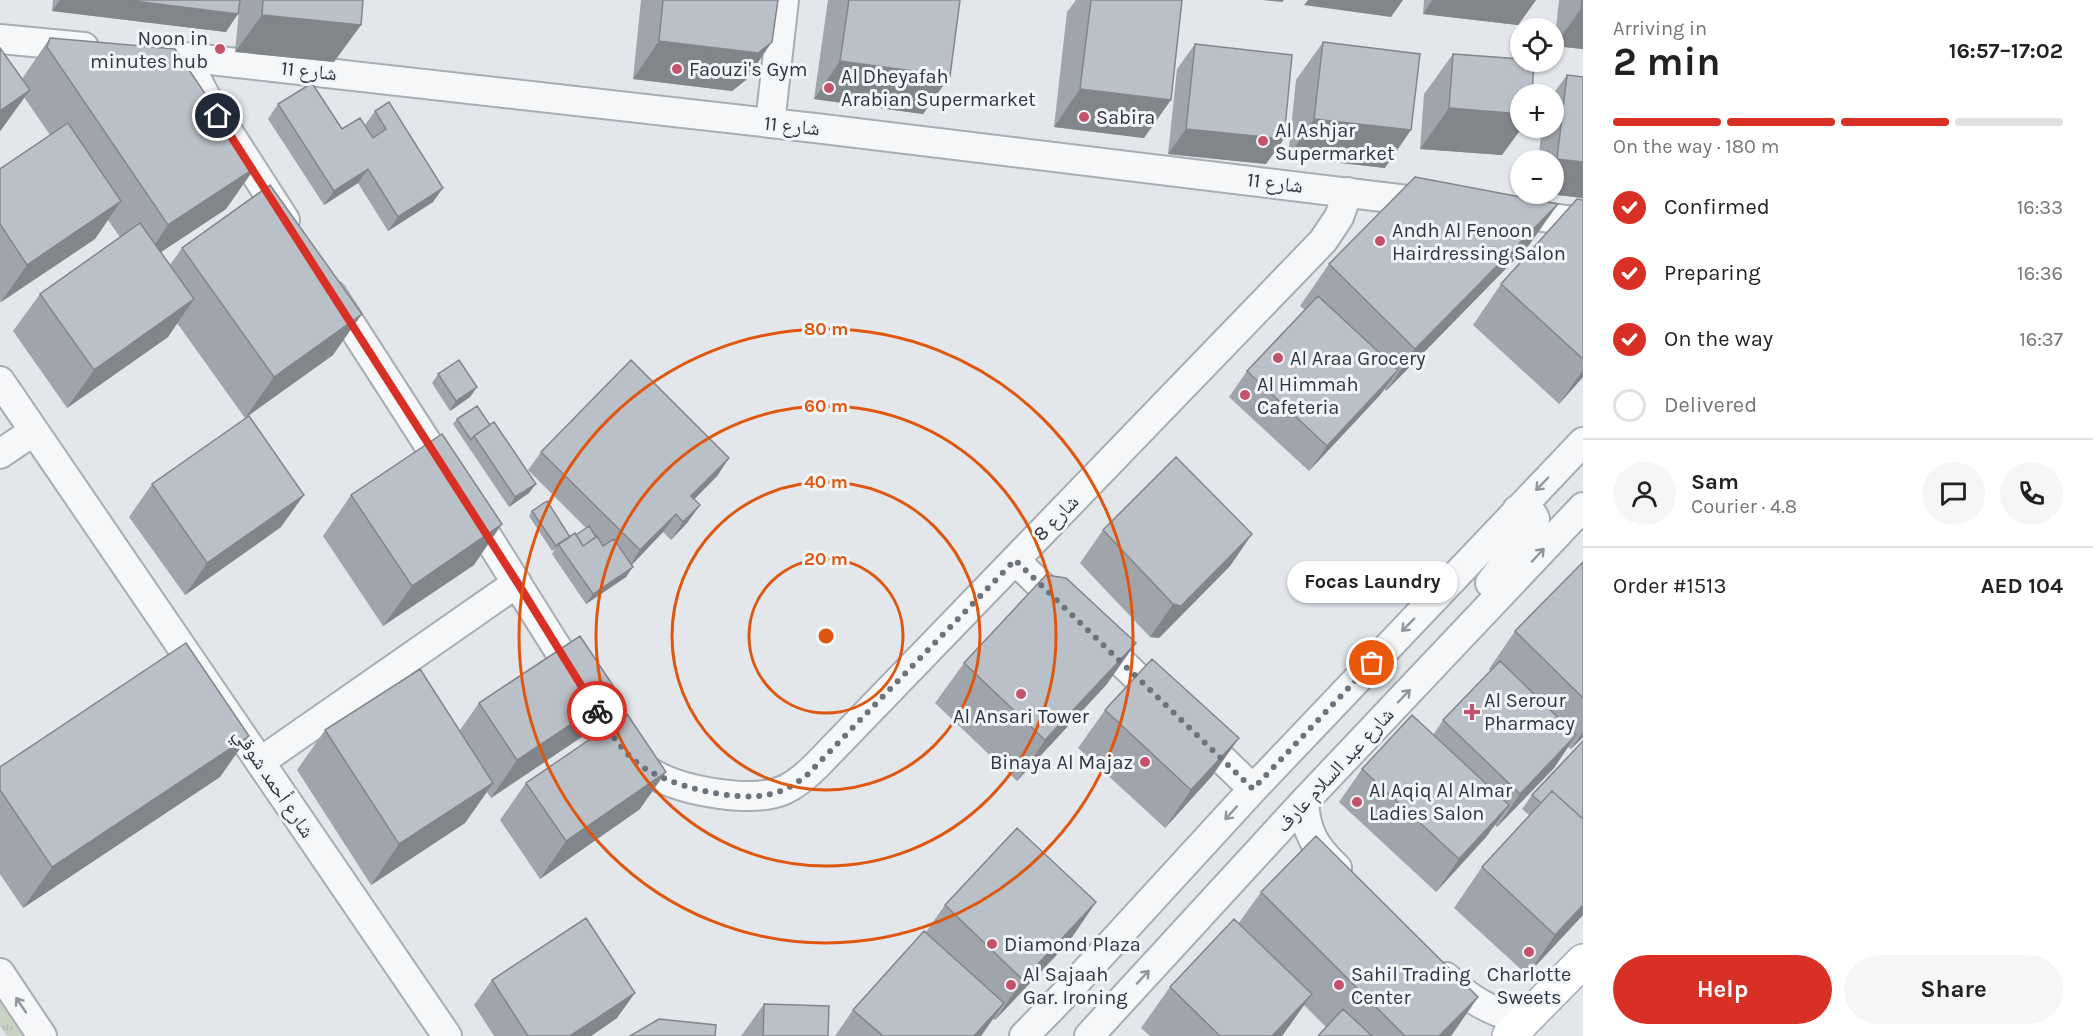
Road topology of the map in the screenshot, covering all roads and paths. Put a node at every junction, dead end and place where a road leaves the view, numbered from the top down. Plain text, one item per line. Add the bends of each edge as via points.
1 (784, 0) edge
2 (0, 39) edge
3 (113, 50) edge
4 (147, 54) edge
5 (192, 58) junction
6 (770, 123) junction
7 (1348, 192) junction
8 (1454, 206) edge
9 (1489, 210) edge
10 (1583, 222) edge
11 (296, 238) edge
12 (315, 268) edge
13 (0, 381) edge
14 (34, 431) junction
15 (1583, 442) edge
16 (0, 454) edge
17 (1583, 507) edge
18 (1518, 510) junction
19 (1015, 560) junction
20 (517, 582) junction
21 (1480, 617) junction
22 (260, 762) junction
23 (1253, 789) junction
24 (1304, 802) junction
25 (1353, 885) edge
26 (1429, 960) edge
27 (1583, 961) edge
28 (0, 973) edge
29 (1065, 994) junction
30 (1517, 1028) edge
31 (42, 1036) edge
32 (447, 1036) edge
33 (1024, 1036) edge
34 (1051, 1036) edge
35 (1089, 1036) edge

1 - 6 street
2 - 3 street
4 - 5 street, شارع 11
5 - 6 street, شارع 11
5 - 11 street via 206,97
6 - 7 street, شارع 11
7 - 8 street, شارع 11
7 - 19 street, شارع 8 via 1339,217 1323,241
9 - 10 street
12 - 20 street, شارع 8
13 - 14 street, شارع أحمد شوقي
14 - 16 street
14 - 22 street, شارع أحمد شوقي
15 -> 18 street
21 -> 17 street, شارع عبد السلام عارف
18 - 21 street via 1529,510 1535,519 1534,526 1490,583
18 -> 23 street
19 - 20 street, شارع 8 via 807,775 784,790 746,797 682,786 638,764 615,740
19 - 23 street
20 - 22 street
24 -> 21 street, شارع عبد السلام عارف
22 - 32 street, شارع أحمد شوقي
23 -> 29 street
24 - 25 street via 1305,818 1317,848
35 -> 24 street, شارع عبد السلام عارف
26 - 30 street via 1470,998 1505,1015
27 - 30 main road
31 -> 28 street
29 - 33 street
29 - 34 street via 1063,1014

